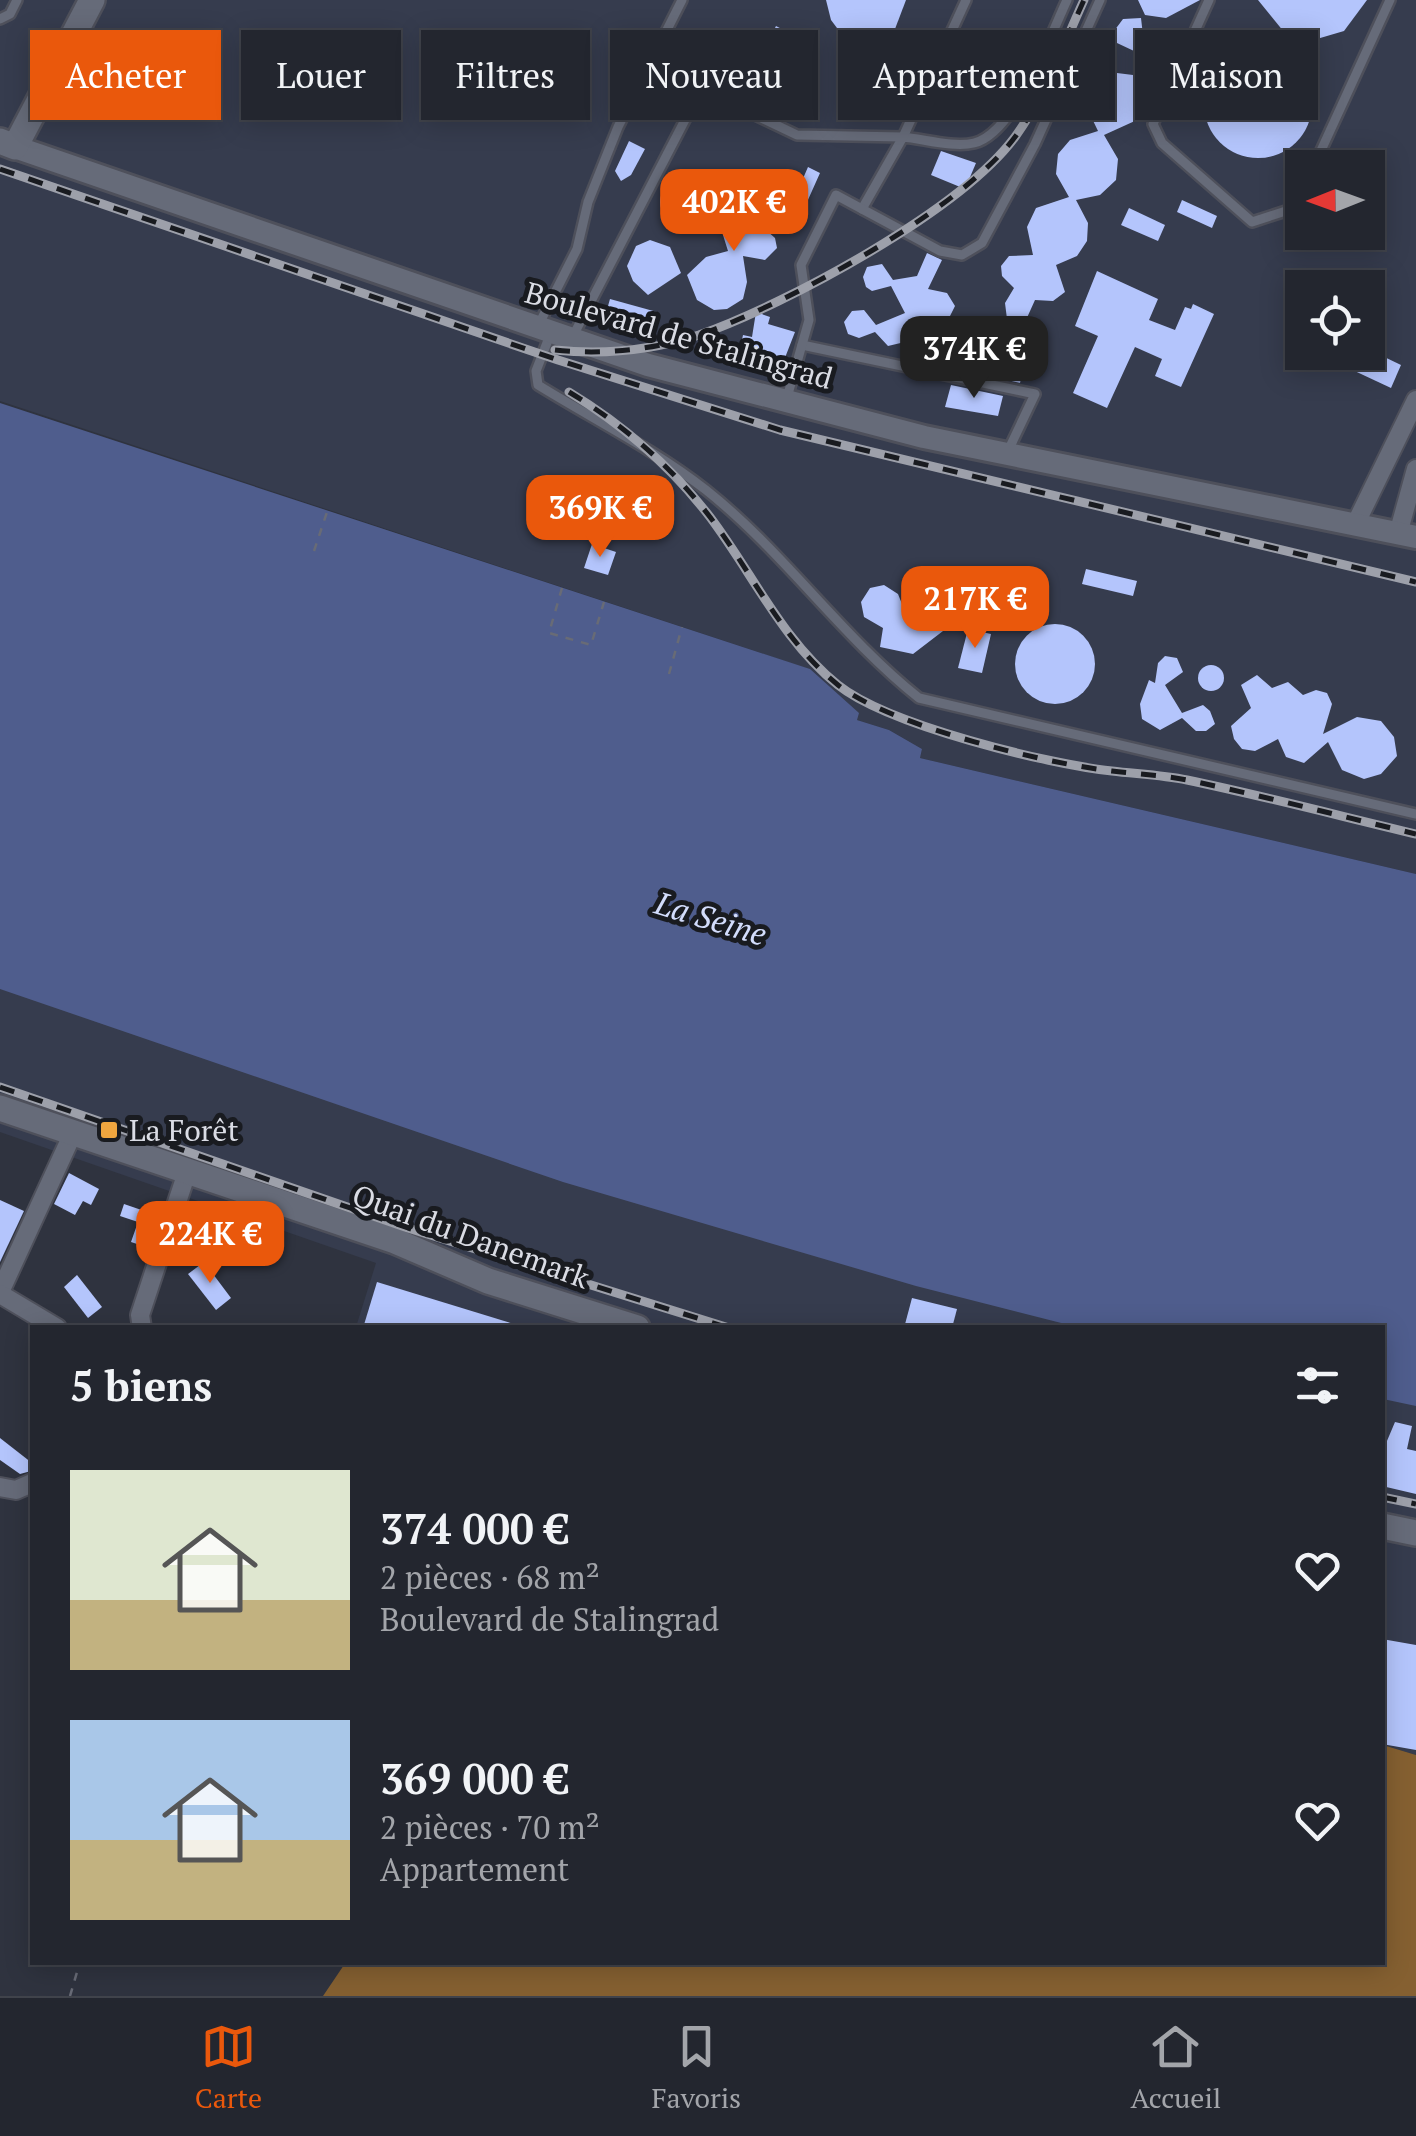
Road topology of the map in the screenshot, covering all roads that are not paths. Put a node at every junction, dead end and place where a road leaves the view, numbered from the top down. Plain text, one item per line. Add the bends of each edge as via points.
1 (18, 0) edge
2 (92, 0) edge
3 (682, 0) edge
4 (966, 0) edge
5 (1067, 0) edge
6 (1100, 0) edge
7 (1209, 0) edge
8 (1390, 0) edge
9 (0, 18) edge
10 (903, 137) junction
11 (8, 144) edge
12 (1321, 150) edge
13 (862, 209) junction
14 (1285, 211) edge
15 (553, 334) junction
16 (802, 345) junction
17 (1416, 400) edge
18 (786, 403) junction
19 (1007, 454) junction
20 (1416, 469) edge
21 (1355, 525) junction
22 (1407, 536) edge
23 (1416, 814) edge
24 (1, 1112) edge
25 (73, 1133) junction
26 (187, 1172) junction
27 (5, 1271) edge
28 (0, 1293) edge
29 (52, 1325) edge
30 (142, 1325) edge
31 (627, 1325) edge
32 (30, 1485) edge
33 (0, 1487) edge
34 (1385, 1527) edge
35 (1416, 1533) edge

1 - 9 lane
2 - 11 main road
3 - 15 lane via 588,202
4 - 10 lane
5 - 10 lane via 1024,91 992,135 972,144
6 - 13 lane via 982,243 962,255 940,252
7 - 14 lane via 1153,124 1162,143 1252,222
8 - 12 lane
10 - 13 lane
10 - 15 lane via 798,135 701,89
11 - 15 street, Boulevard de Stalingrad
13 - 16 lane via 836,195 801,264 809,320
15 - 18 street, Boulevard de Stalingrad
15 - 23 lane via 536,371 538,384 705,490 919,698
16 - 18 lane
16 - 19 lane via 1035,394
17 - 21 street
18 - 19 street, Boulevard de Stalingrad
19 - 21 street, Boulevard de Stalingrad
20 - 22 street
21 - 22 street, Boulevard de Stalingrad
24 - 25 main road, Quai du Danemark
25 - 26 main road, Quai du Danemark
25 - 27 street
26 - 30 street
26 - 31 main road, Quai du Danemark
27 - 28 street
28 - 29 street
32 - 33 street
34 - 35 main road

